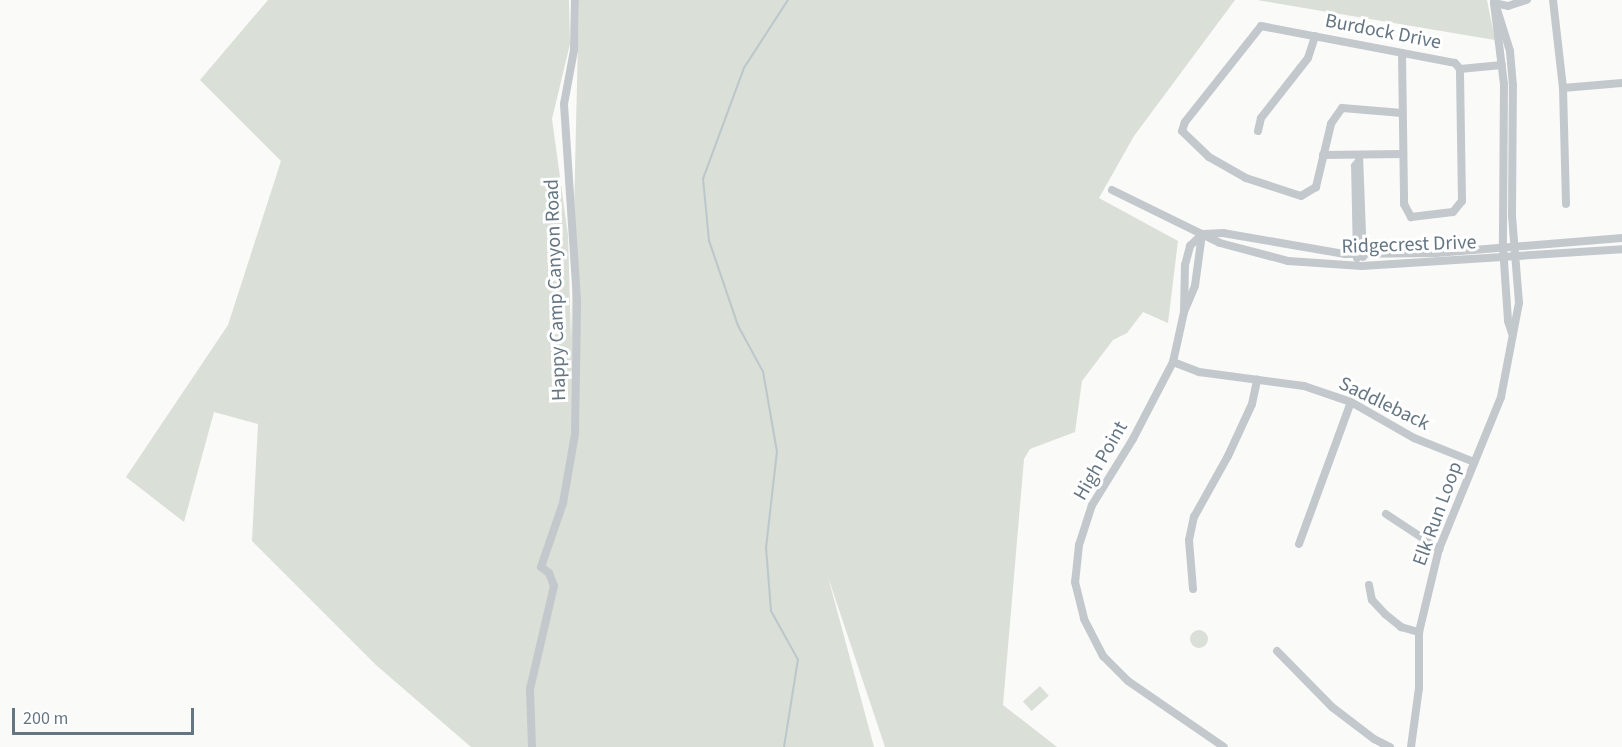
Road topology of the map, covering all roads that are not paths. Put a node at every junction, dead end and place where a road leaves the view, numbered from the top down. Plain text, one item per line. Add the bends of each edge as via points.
1 (575, 0) edge
2 (1527, 0) edge
3 (1553, 0) edge
4 (1495, 1) edge
5 (1315, 36) junction
6 (1402, 53) junction
7 (1502, 65) junction
8 (1460, 69) junction
9 (1622, 83) edge
10 (1563, 88) junction
11 (1402, 113) junction
12 (1258, 131) dead end
13 (1403, 154) junction
14 (1323, 155) junction
15 (1359, 158) junction
16 (1112, 190) dead end
17 (1566, 204) dead end
18 (1202, 234) junction
19 (1622, 238) edge
20 (1516, 246) junction
21 (1503, 247) junction
22 (1622, 249) edge
23 (1359, 254) junction
24 (1516, 256) junction
25 (1504, 257) junction
26 (1362, 266) junction
27 (1183, 288) junction
28 (1193, 290) junction
29 (1184, 312) junction
30 (1512, 333) junction
31 (1173, 362) junction
32 (1257, 380) junction
33 (1351, 402) junction
34 (1474, 462) junction
35 (1386, 514) dead end
36 (1299, 544) dead end
37 (1439, 549) junction
38 (1369, 585) dead end
39 (1193, 589) dead end
40 (1419, 632) junction
41 (1277, 651) dead end
42 (532, 747) edge
43 (1224, 747) edge
44 (1390, 747) edge
45 (1411, 747) edge

1 - 42 street, Happy Camp Canyon Road via 574,50 564,104 577,300 575,434 563,503 541,567 549,573 554,586 530,690
2 - 4 street via 1508,6
3 - 10 street
4 - 7 street, Elk Run Loop
4 - 20 street, Elk Run Loop via 1504,28 1513,86 1512,216
5 - 6 street, Burdock Drive
5 - 12 street via 1308,58 1261,118
5 - 14 street, Burdock Drive via 1262,26 1185,122 1182,131 1209,157 1246,178 1301,196 1313,192
6 - 8 street, Burdock Drive via 1455,63
6 - 11 street
7 - 8 street
7 - 21 street, Elk Run Loop
8 - 13 street via 1462,201 1453,213 1411,217 1404,204
9 - 10 street
10 - 17 street
11 - 13 street
11 - 14 street via 1342,108 1331,124
13 - 15 street
14 - 15 street
15 - 23 street via 1355,166
16 - 18 street, Ridgecrest Drive
18 - 23 street, Ridgecrest Drive via 1223,233
18 - 26 street, Ridgecrest Drive via 1220,243 1288,261
18 - 27 street, High Point via 1190,246
18 - 28 street, High Point
19 - 20 street, Ridgecrest Drive
20 - 21 street, Ridgecrest Drive
20 - 24 street, Elk Run Loop
21 - 23 street, Ridgecrest Drive
21 - 25 street, Elk Run Loop
22 - 24 street, Ridgecrest Drive
23 - 26 street
24 - 25 street, Ridgecrest Drive
24 - 30 street, Elk Run Loop via 1519,303
25 - 26 street, Ridgecrest Drive
25 - 30 street, Elk Run Loop
27 - 28 street
27 - 29 street, High Point
28 - 29 street, High Point
29 - 31 street, High Point
30 - 34 street, Elk Run Loop via 1501,397
31 - 32 street, Saddleback via 1199,372
31 - 43 street, High Point via 1133,439 1092,505 1079,545 1075,582 1084,619 1103,656 1128,681
32 - 33 street, Saddleback via 1304,386
32 - 39 street via 1252,404 1194,517 1189,540
33 - 34 street, Saddleback via 1414,438
33 - 36 street
34 - 37 street, Elk Run Loop
35 - 37 street
37 - 40 street, Elk Run Loop
38 - 40 street via 1372,600 1385,614 1401,627
40 - 45 street, Elk Run Loop via 1419,688
41 - 44 street via 1332,707

